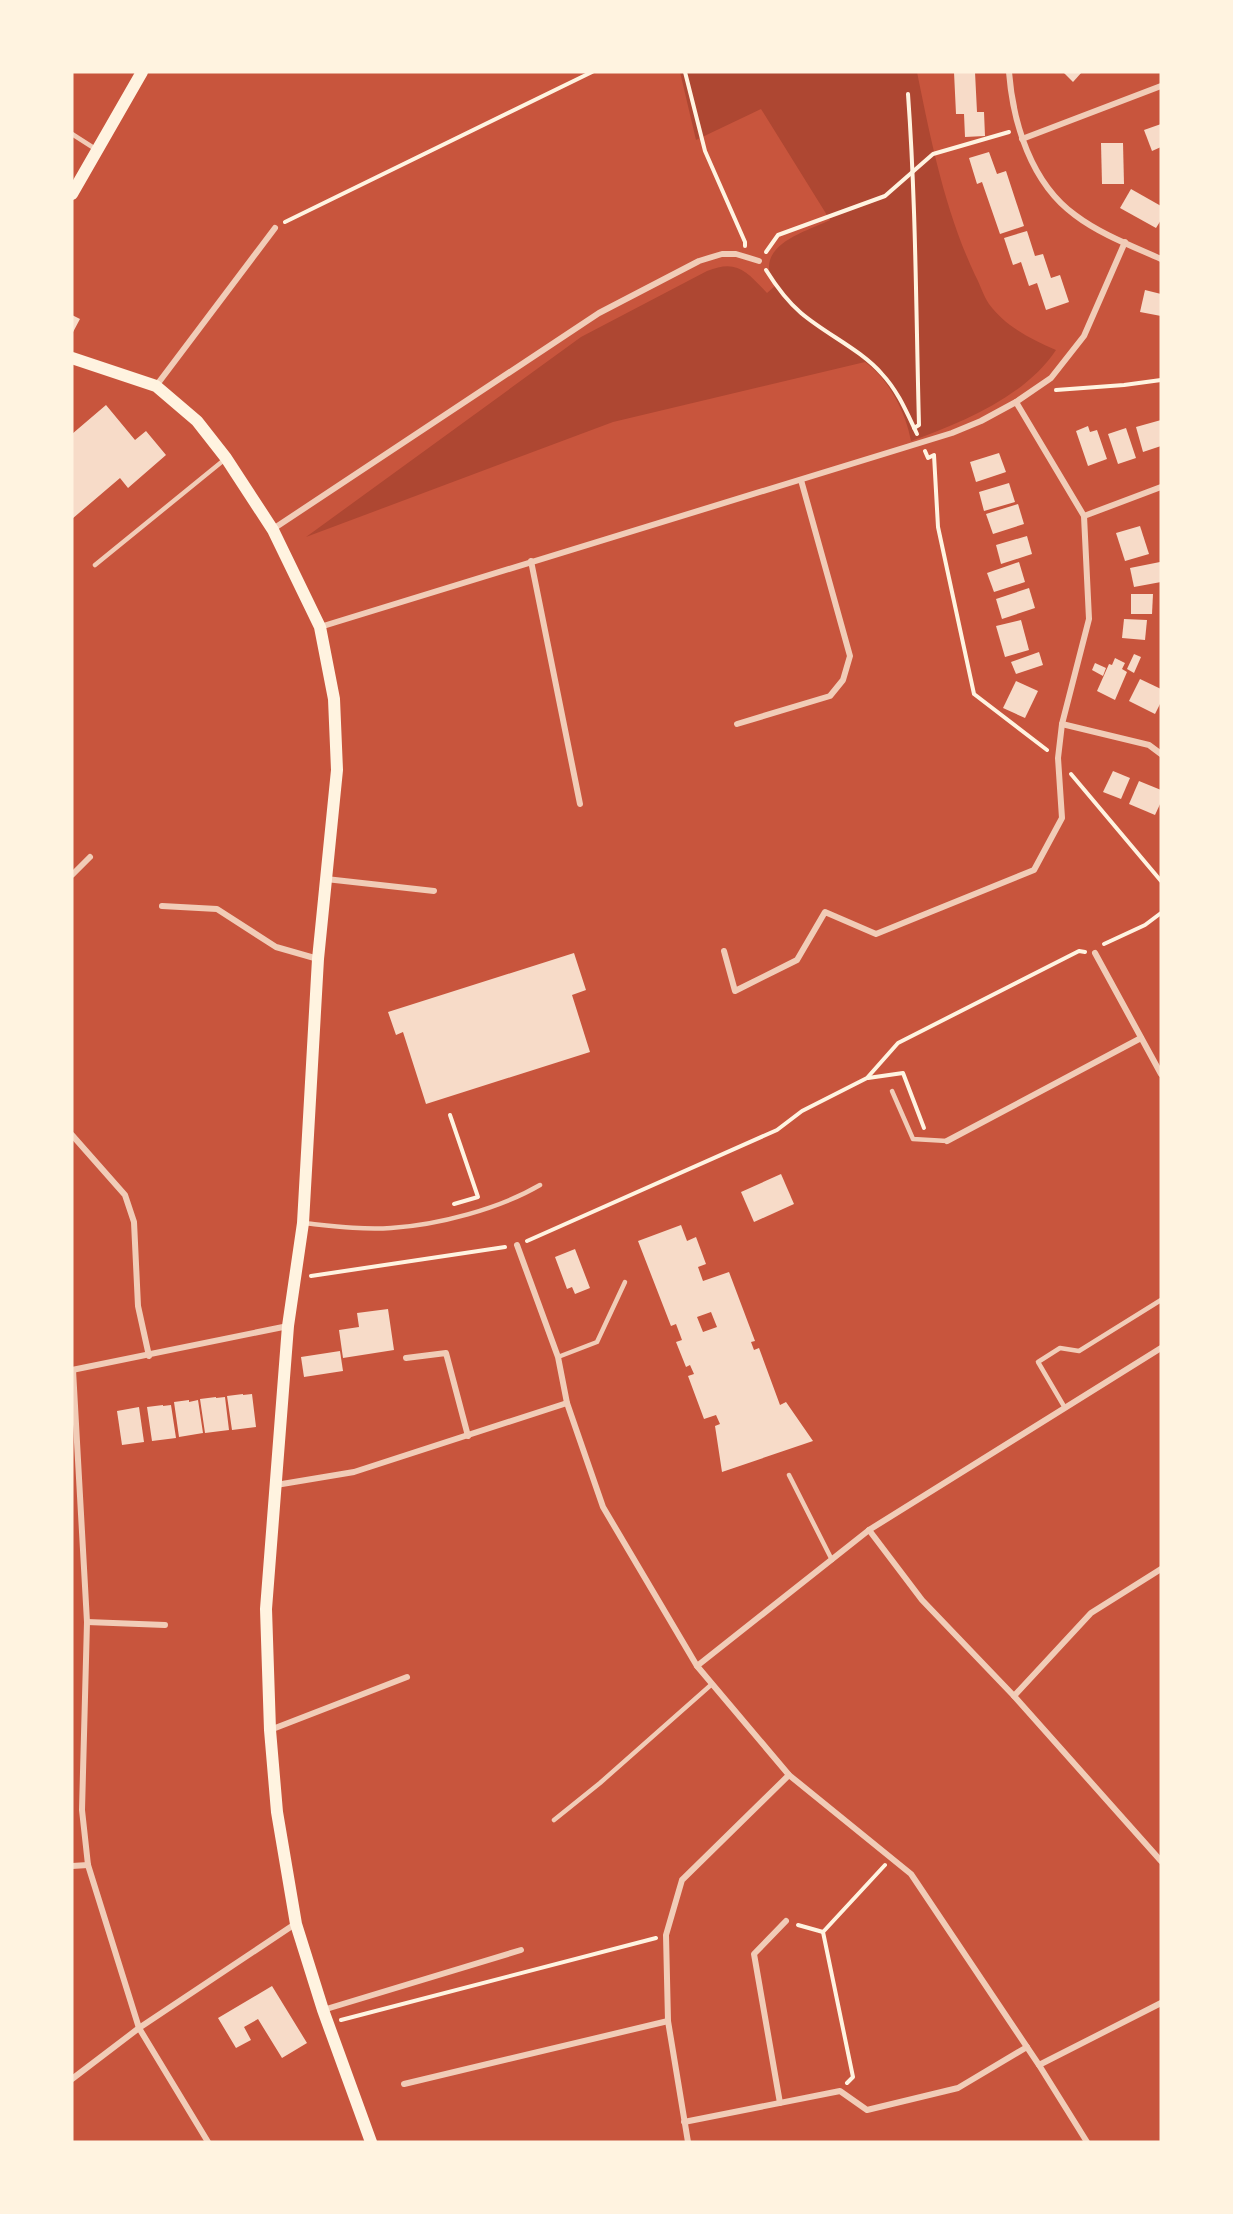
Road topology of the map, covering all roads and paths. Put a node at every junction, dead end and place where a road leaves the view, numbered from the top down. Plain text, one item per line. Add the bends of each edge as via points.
1 (142, 72) edge
2 (592, 72) edge
3 (685, 72) edge
4 (1009, 72) edge
5 (1161, 87) edge
6 (908, 94) dead end
7 (1018, 129) junction
8 (72, 134) edge
9 (1022, 139) junction
10 (97, 150) junction
11 (913, 171) junction
12 (72, 194) edge
13 (275, 228) joint
14 (1125, 242) junction
15 (745, 257) junction
16 (1161, 259) edge
17 (759, 261) junction
18 (72, 358) edge
19 (1161, 380) edge
20 (1044, 383) junction
21 (156, 386) junction
22 (1016, 402) junction
23 (914, 428) junction
24 (921, 443) junction
25 (226, 458) junction
26 (801, 480) junction
27 (1161, 487) edge
28 (1084, 516) junction
29 (273, 530) junction
30 (531, 561) junction
31 (95, 565) dead end
32 (320, 627) junction
33 (737, 724) dead end
34 (1062, 724) junction
35 (1161, 754) edge
36 (1058, 758) junction
37 (580, 804) dead end
38 (90, 857) dead end
39 (72, 874) edge
40 (326, 879) junction
41 (1161, 881) edge
42 (434, 891) dead end
43 (162, 906) dead end
44 (1161, 913) edge
45 (724, 951) dead end
46 (1095, 953) junction
47 (318, 959) junction
48 (1141, 1038) junction
49 (1161, 1074) edge
50 (892, 1091) dead end
51 (450, 1115) dead end
52 (72, 1135) edge
53 (947, 1142) joint
54 (540, 1185) dead end
55 (445, 1206) dead end
56 (303, 1223) junction
57 (517, 1245) junction
58 (294, 1278) junction
59 (625, 1282) dead end
60 (1161, 1300) edge
61 (288, 1326) junction
62 (1161, 1348) edge
63 (149, 1356) junction
64 (558, 1357) junction
65 (406, 1358) dead end
66 (72, 1370) edge
67 (567, 1403) junction
68 (1065, 1408) junction
69 (468, 1436) junction
70 (789, 1475) dead end
71 (276, 1485) junction
72 (869, 1530) junction
73 (832, 1560) junction
74 (1161, 1569) edge
75 (87, 1622) junction
76 (165, 1625) dead end
77 (697, 1666) junction
78 (407, 1677) dead end
79 (712, 1684) junction
80 (1014, 1696) junction
81 (270, 1730) junction
82 (789, 1775) junction
83 (554, 1820) dead end
84 (891, 1858) junction
85 (1161, 1861) edge
86 (88, 1864) junction
87 (72, 1866) edge
88 (786, 1921) joint
89 (296, 1924) junction
90 (823, 1932) junction
91 (666, 1935) junction
92 (521, 1950) dead end
93 (1161, 2003) edge
94 (323, 2010) junction
95 (668, 2021) junction
96 (328, 2023) junction
97 (139, 2028) junction
98 (1027, 2047) junction
99 (1039, 2065) junction
100 (72, 2079) edge
101 (404, 2084) dead end
102 (840, 2091) junction
103 (780, 2103) junction
104 (684, 2122) junction
105 (208, 2142) edge
106 (371, 2142) edge
107 (687, 2142) edge
108 (1087, 2142) edge

1 - 10 main road
2 - 13 path
3 - 15 path via 705,151 745,242
4 - 7 street
5 - 9 street
6 - 11 path
7 - 9 street
7 - 11 path via 933,154
8 - 10 lane
9 - 14 street via 1046,183 1072,213
10 - 12 main road
11 - 17 path via 885,195 778,235
11 - 23 path via 919,425
13 - 21 street
14 - 16 street
14 - 20 street via 1084,336
15 - 17 street
15 - 29 street via 722,254 699,261 599,313
17 - 23 path via 790,303 882,374
18 - 21 main road
19 - 20 path via 1052,391
20 - 22 street
21 - 25 main road via 196,421
22 - 24 street via 981,421
22 - 28 street
23 - 24 path
24 - 26 street
24 - 36 path via 928,458 934,455 938,527 974,694
25 - 29 main road
25 - 31 lane
26 - 30 street
26 - 33 street via 850,656 843,680 830,696
27 - 28 street
28 - 34 street via 1089,619
29 - 32 main road
30 - 32 street
30 - 37 street
32 - 40 main road via 334,699 337,770
34 - 35 street via 1149,745
34 - 36 street
36 - 41 path
36 - 45 street via 1062,818 1034,870 876,934 825,912 797,960 735,991
38 - 39 street
40 - 42 street
40 - 47 main road
43 - 47 street via 217,909 276,947
44 - 46 path via 1100,946
46 - 48 street
46 - 57 path via 1079,951 898,1042 867,1078 802,1111 777,1130
47 - 56 main road
48 - 49 street
48 - 53 street
50 - 53 lane via 913,1139
51 - 55 path via 478,1197
52 - 63 street via 125,1196 134,1222 138,1306
54 - 56 lane via 519,1198 439,1222 389,1228
56 - 58 main road
57 - 58 path
57 - 64 street
58 - 61 main road
59 - 64 lane via 597,1342
60 - 68 lane via 1079,1351 1060,1348 1038,1362
61 - 63 street
61 - 71 main road
62 - 68 street
63 - 66 street
64 - 67 street
65 - 69 street via 446,1353
66 - 75 street
67 - 69 street
67 - 77 street via 603,1507
68 - 72 street
69 - 71 street via 354,1472
70 - 73 lane
71 - 81 main road via 266,1609
72 - 73 street
72 - 80 street via 922,1600
73 - 77 street
74 - 80 street via 1091,1613
75 - 76 street
75 - 86 street via 82,1810
77 - 79 street
78 - 81 street
79 - 82 street
79 - 83 lane
80 - 85 street
81 - 89 main road via 277,1812
82 - 84 street
82 - 91 street via 682,1880
84 - 90 path
84 - 98 street via 911,1874
86 - 87 street
86 - 97 street
88 - 90 path
88 - 103 street via 754,1954
89 - 94 main road
89 - 97 street
90 - 102 path via 853,2077
91 - 95 street
91 - 96 path
92 - 94 street
93 - 99 street
94 - 96 main road
95 - 101 street
95 - 104 street
96 - 106 main road
97 - 100 street
97 - 105 street
98 - 99 street
98 - 102 street via 958,2088 867,2110
99 - 108 street
102 - 103 street
103 - 104 street
104 - 107 street

